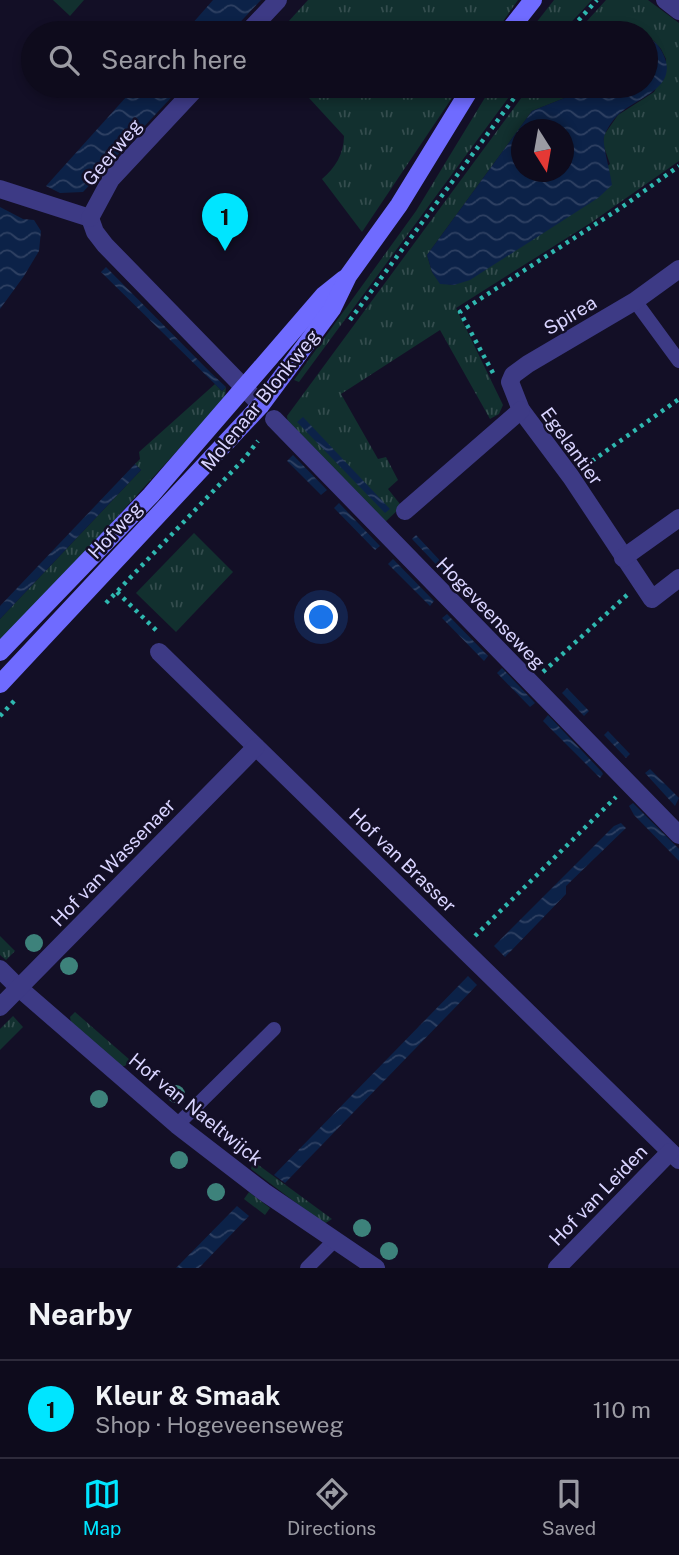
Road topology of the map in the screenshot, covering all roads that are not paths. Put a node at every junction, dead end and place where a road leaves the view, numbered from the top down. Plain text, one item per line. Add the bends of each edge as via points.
1 (278, 0) edge
2 (533, 0) edge
3 (665, 0) edge
4 (679, 11) edge
5 (258, 21) edge
6 (516, 21) edge
7 (187, 98) edge
8 (465, 98) edge
9 (0, 189) edge
10 (90, 218) junction
11 (679, 269) edge
12 (348, 276) junction
13 (635, 301) junction
14 (679, 360) edge
15 (244, 390) junction
16 (261, 405) junction
17 (521, 410) junction
18 (274, 419) road end
19 (405, 511) dead end
20 (679, 518) edge
21 (623, 558) junction
22 (679, 578) edge
23 (0, 652) edge
24 (159, 652) road end
25 (0, 684) edge
26 (256, 747) junction
27 (679, 835) edge
28 (0, 969) edge
29 (19, 988) junction
30 (0, 1007) edge
31 (274, 1029) dead end
32 (177, 1125) junction
33 (675, 1156) edge
34 (335, 1240) junction
35 (307, 1268) edge
36 (376, 1268) edge
37 (556, 1268) edge

1 - 5 street
2 - 6 main road
3 - 4 street
7 - 10 street, Geerweg via 111,179
8 - 12 main road, Molenaar Blonkweg via 399,205
9 - 10 street
10 - 15 street via 105,245
11 - 13 street, Spirea
12 - 15 main road, Molenaar Blonkweg via 324,295
12 - 16 main road, Molenaar Blonkweg via 332,309
13 - 14 lane
13 - 17 street, Spirea via 513,375 510,382
15 - 16 street
15 - 23 main road, Hofweg via 151,495
16 - 25 main road, Hofweg
17 - 19 street, Egelantier
17 - 21 street, Egelantier
18 - 27 street, Hogeveenseweg
20 - 21 street
21 - 22 street, Egelantier via 652,599
24 - 26 street, Hof van Brasser
26 - 29 street, Hof van Wassenaer
26 - 33 street, Hof van Brasser
28 - 29 street, Hof van Naeltwijck
29 - 30 street, Hof van Wassenaer
29 - 32 street, Hof van Naeltwijck
31 - 32 lane
32 - 34 street, Hof van Naeltwijck
33 - 37 street, Hof van Leiden
34 - 35 lane
34 - 36 street, Hof van Naeltwijck

